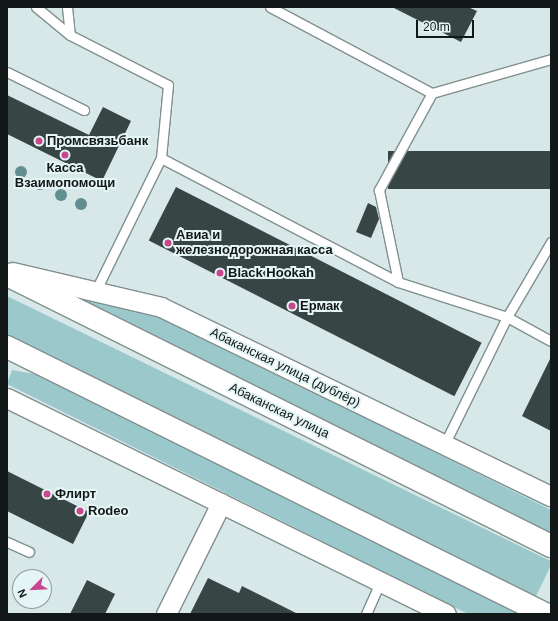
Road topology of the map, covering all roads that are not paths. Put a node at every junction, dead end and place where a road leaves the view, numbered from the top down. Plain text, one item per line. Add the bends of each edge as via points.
1 (36, 7) edge
2 (67, 7) edge
3 (270, 7) edge
4 (70, 35) junction
5 (551, 59) edge
6 (7, 72) edge
7 (432, 93) junction
8 (84, 110) dead end
9 (161, 158) junction
10 (551, 242) edge
11 (7, 271) edge
12 (7, 275) edge
13 (398, 282) junction
14 (95, 292) junction
15 (507, 317) junction
16 (551, 341) edge
17 (7, 347) edge
18 (7, 398) edge
19 (445, 443) junction
20 (551, 496) edge
21 (221, 503) junction
22 (7, 542) edge
23 (551, 546) edge
24 (28, 552) dead end
25 (380, 582) junction
26 (166, 614) edge
27 (366, 614) edge
28 (446, 614) edge
29 (545, 614) edge

1 - 4 lane
2 - 4 lane
3 - 7 lane
4 - 9 lane via 168,85
5 - 7 lane
6 - 8 lane
7 - 13 lane via 379,190
9 - 13 lane
9 - 14 lane
10 - 15 lane
11 - 14 street, Абаканская улица (дублёр)
12 - 23 main road, Абаканская улица
13 - 15 lane
14 - 19 street, Абаканская улица (дублёр) via 161,307
15 - 16 lane
15 - 19 lane
17 - 29 main road
18 - 21 street
19 - 20 street, Абаканская улица (дублёр)
21 - 25 street
21 - 26 street
22 - 24 lane
25 - 27 lane
25 - 28 street

